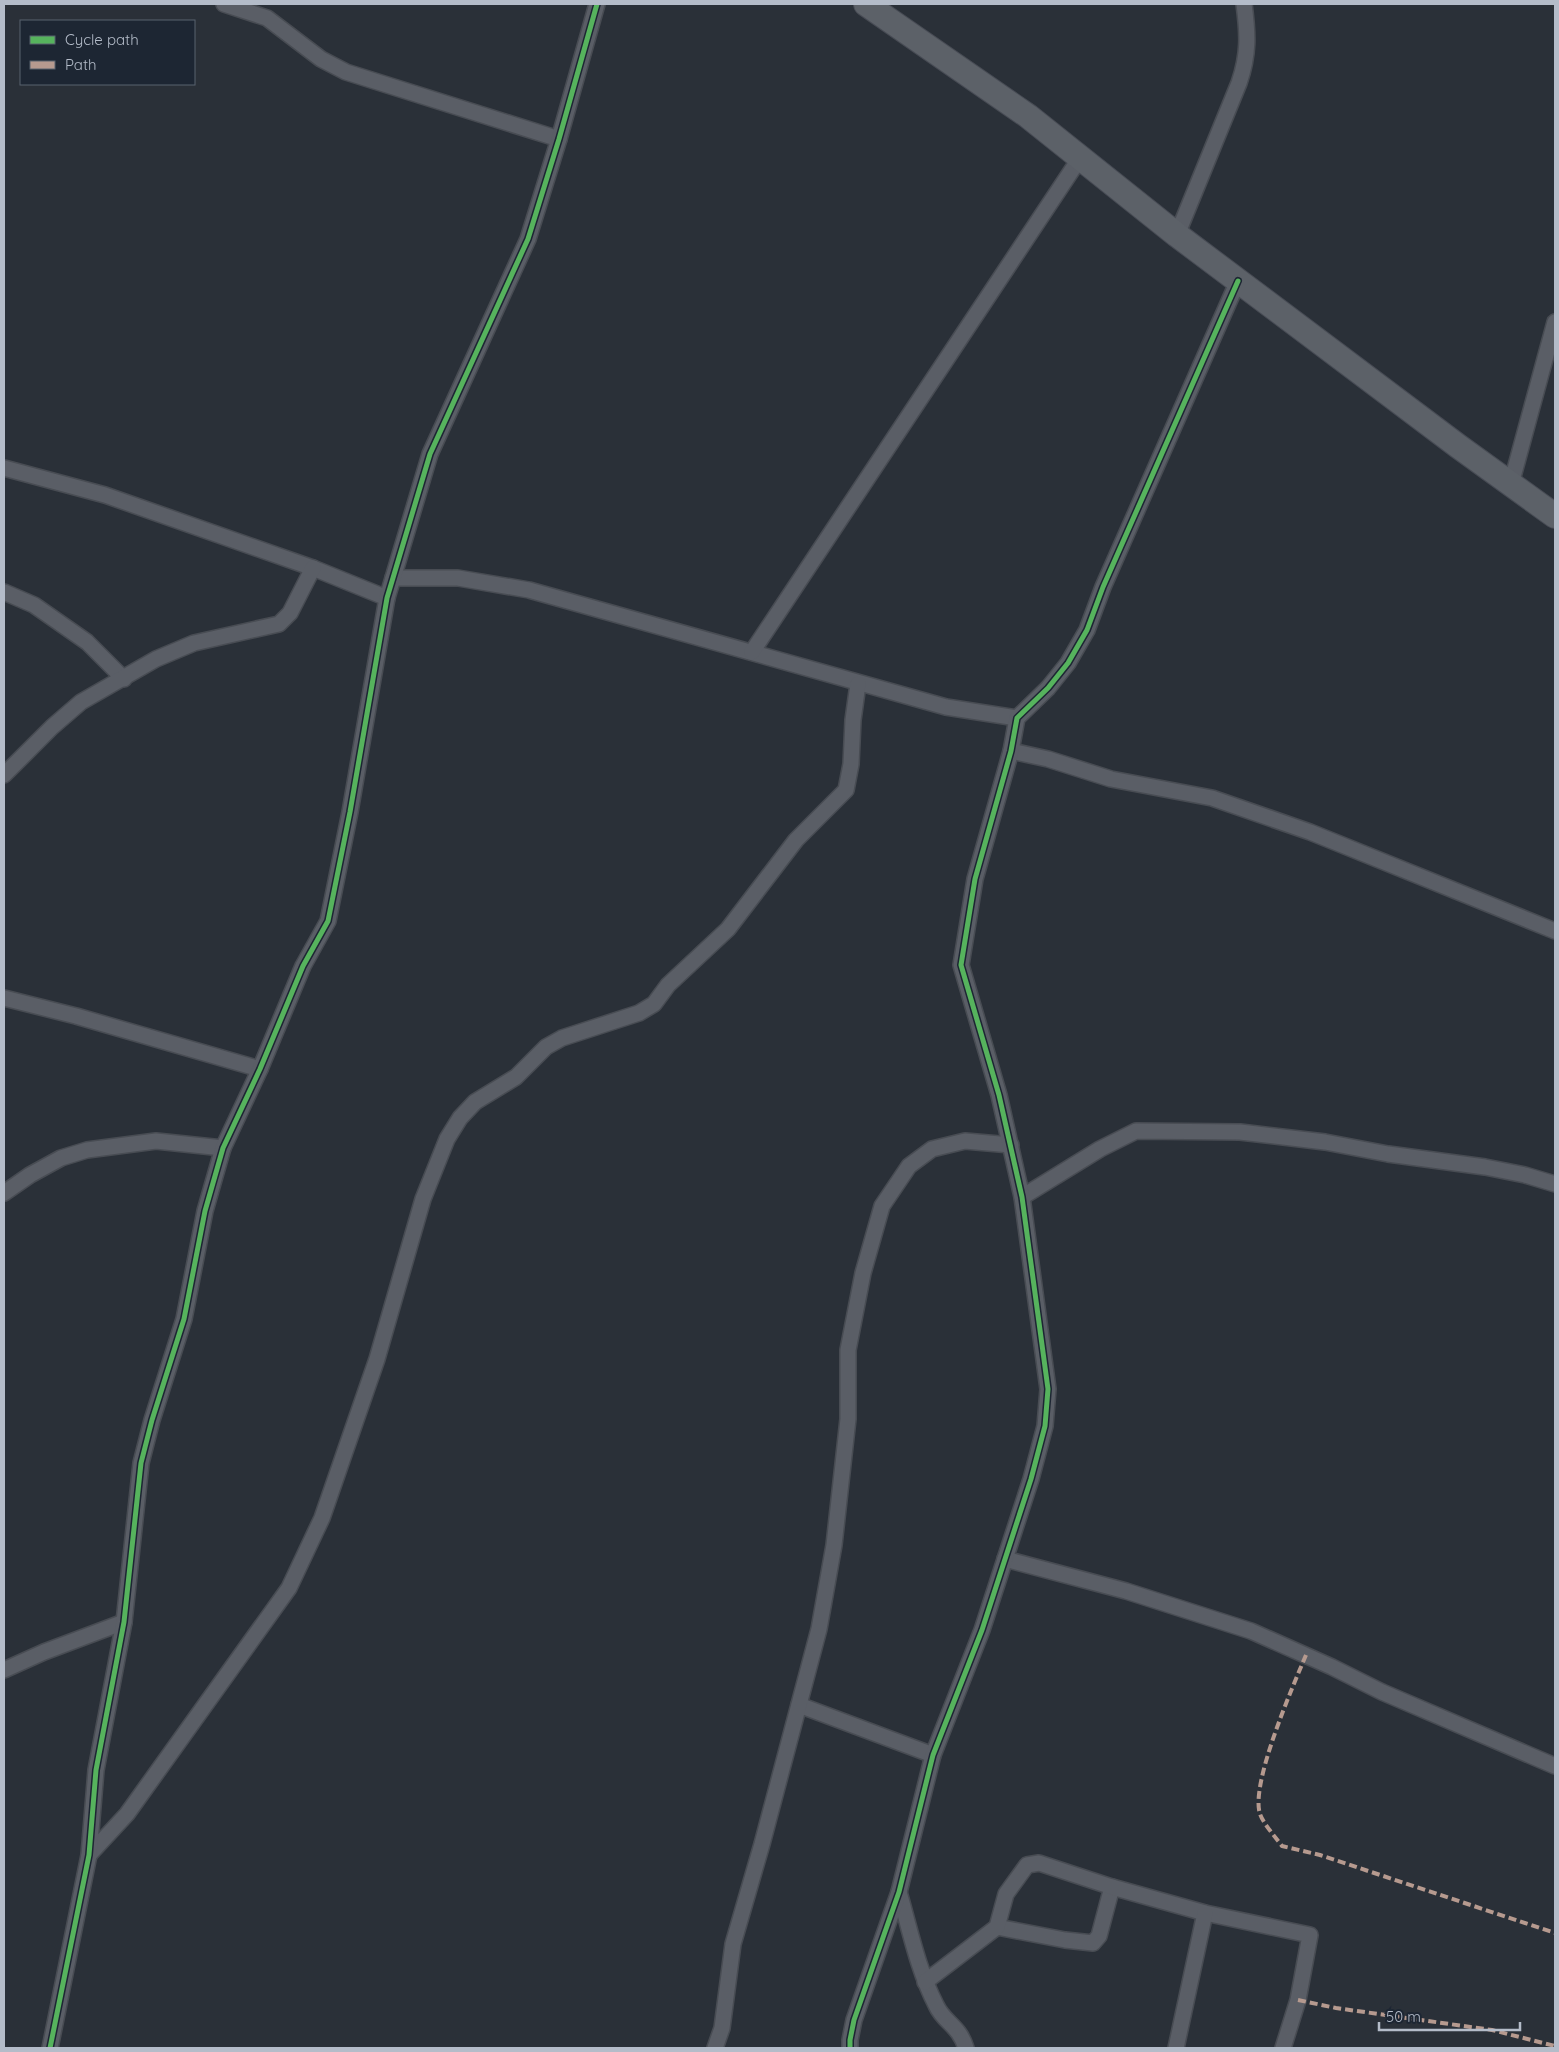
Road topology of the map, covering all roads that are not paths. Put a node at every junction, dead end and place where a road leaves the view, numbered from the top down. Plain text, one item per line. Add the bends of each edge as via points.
1 (224, 4) edge
2 (597, 4) edge
3 (866, 4) edge
4 (1244, 4) edge
5 (559, 139) junction
6 (1080, 158) junction
7 (1178, 235) junction
8 (1238, 281) junction
9 (1555, 322) edge
10 (4, 468) edge
11 (1511, 484) junction
12 (1555, 516) edge
13 (314, 568) junction
14 (393, 578) junction
15 (4, 592) edge
16 (387, 598) junction
17 (752, 652) junction
18 (124, 679) junction
19 (858, 684) junction
20 (1017, 718) junction
21 (1011, 751) junction
22 (4, 775) edge
23 (1555, 931) edge
24 (4, 998) edge
25 (260, 1069) junction
26 (1010, 1145) junction
27 (223, 1148) junction
28 (1555, 1184) edge
29 (4, 1193) edge
30 (1022, 1197) junction
31 (1005, 1559) junction
32 (124, 1622) junction
33 (4, 1670) edge
34 (798, 1705) junction
35 (933, 1755) junction
36 (1555, 1766) edge
37 (89, 1855) junction
38 (1112, 1887) junction
39 (899, 1892) junction
40 (1205, 1913) junction
41 (997, 1926) junction
42 (925, 1982) junction
43 (722, 2028) junction
44 (848, 2046) edge
45 (50, 2048) edge
46 (715, 2048) edge
47 (728, 2048) edge
48 (966, 2048) edge
49 (1176, 2048) edge
50 (1283, 2048) edge

1 - 5 street via 267,18 321,59 346,72
2 - 5 street
3 - 6 main road via 1028,116
4 - 7 street via 1248,42 1246,62
5 - 14 street via 528,239 430,454
6 - 7 main road
6 - 17 street
7 - 8 main road
8 - 11 main road
8 - 20 street via 1087,630 1068,663
9 - 11 street
10 - 13 street via 105,495
11 - 12 main road
13 - 16 street
13 - 18 street via 290,613 280,624 194,643 156,659
14 - 16 street
14 - 17 street via 458,578 529,590
15 - 18 street via 34,605 86,642
16 - 25 street via 328,921 303,966
17 - 19 street
18 - 22 street via 82,702
19 - 20 street via 946,707
19 - 37 street via 846,790 796,840 728,929 668,985 654,1004 639,1013 562,1038 546,1048 516,1077 475,1102 460,1118 447,1139 423,1199 377,1359 322,1518 289,1588 127,1814
20 - 21 street
21 - 23 street via 1111,779 1212,798 1310,832
21 - 26 street via 975,879 961,965 999,1095
24 - 25 street
25 - 27 street
26 - 30 street
26 - 34 street via 965,1141 932,1149 909,1166 882,1206 863,1273 848,1350 848,1419 834,1545 818,1629
27 - 29 street via 156,1141 87,1150 61,1158
27 - 32 street via 205,1211 184,1319 141,1463
28 - 30 street via 1484,1167 1325,1142 1240,1132 1136,1130
30 - 31 street via 1048,1389 1045,1426
31 - 35 street via 982,1630
31 - 36 street via 1126,1591 1251,1631 1382,1692
32 - 33 street
32 - 37 street via 96,1770
34 - 35 street
34 - 43 street via 732,1944
35 - 39 street
37 - 45 street
38 - 40 street
38 - 41 street via 1099,1936 1093,1943
38 - 41 street via 1039,1863 1027,1865 1006,1894
39 - 42 street
39 - 44 street
40 - 49 street
40 - 50 street via 1310,1935 1298,2000
41 - 42 street
42 - 48 street via 937,2008 962,2035
43 - 46 street
43 - 47 street

